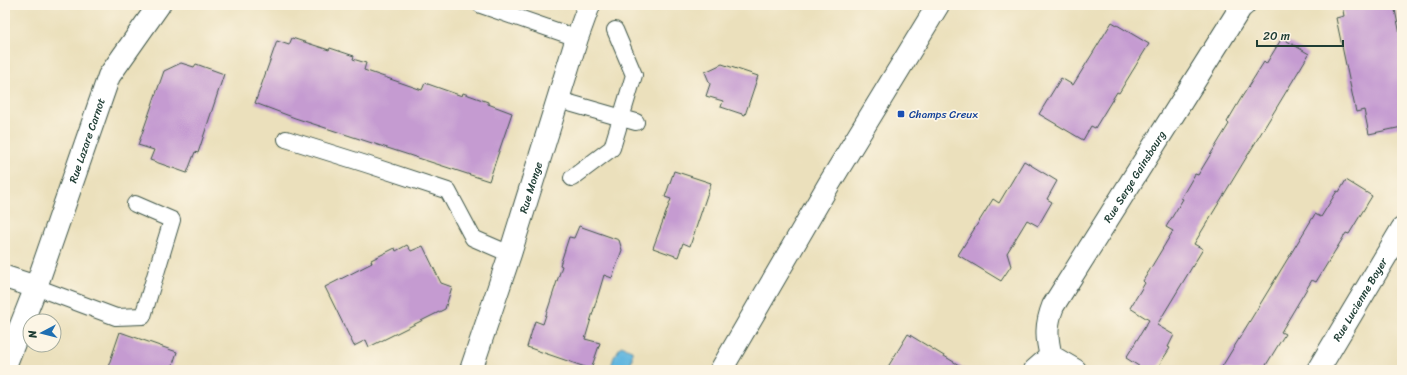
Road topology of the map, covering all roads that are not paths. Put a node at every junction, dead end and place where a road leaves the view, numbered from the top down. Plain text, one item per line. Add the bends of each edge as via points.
1 (159, 5) edge
2 (481, 5) edge
3 (589, 5) edge
4 (938, 5) edge
5 (1244, 5) edge
6 (615, 30) dead end
7 (577, 38) junction
8 (559, 100) junction
9 (628, 120) junction
10 (286, 139) dead end
11 (572, 178) dead end
12 (135, 204) dead end
13 (1402, 229) edge
14 (510, 254) junction
15 (5, 277) edge
16 (36, 287) junction
17 (1051, 356) junction
18 (5, 366) edge
19 (471, 370) edge
20 (721, 370) edge
21 (1035, 370) edge
22 (1075, 370) edge
23 (1318, 370) edge

1 - 16 street, Rue Lazare Carnot via 109,76
2 - 7 lane
3 - 7 street, Rue Monge
4 - 20 street via 829,184
5 - 17 street, Rue Serge Gainsbourg via 1053,306 1047,330
6 - 9 lane via 634,76
7 - 8 street, Rue Monge
8 - 9 lane
8 - 14 street, Rue Monge
9 - 11 lane via 612,148
10 - 14 lane via 448,191 473,238
12 - 16 lane via 172,220 143,316 116,317
13 - 23 street, Rue Lucienne Boyer
14 - 19 street, Rue Monge
15 - 16 street
16 - 18 street, Rue Lazare Carnot
17 - 21 street
17 - 22 street

